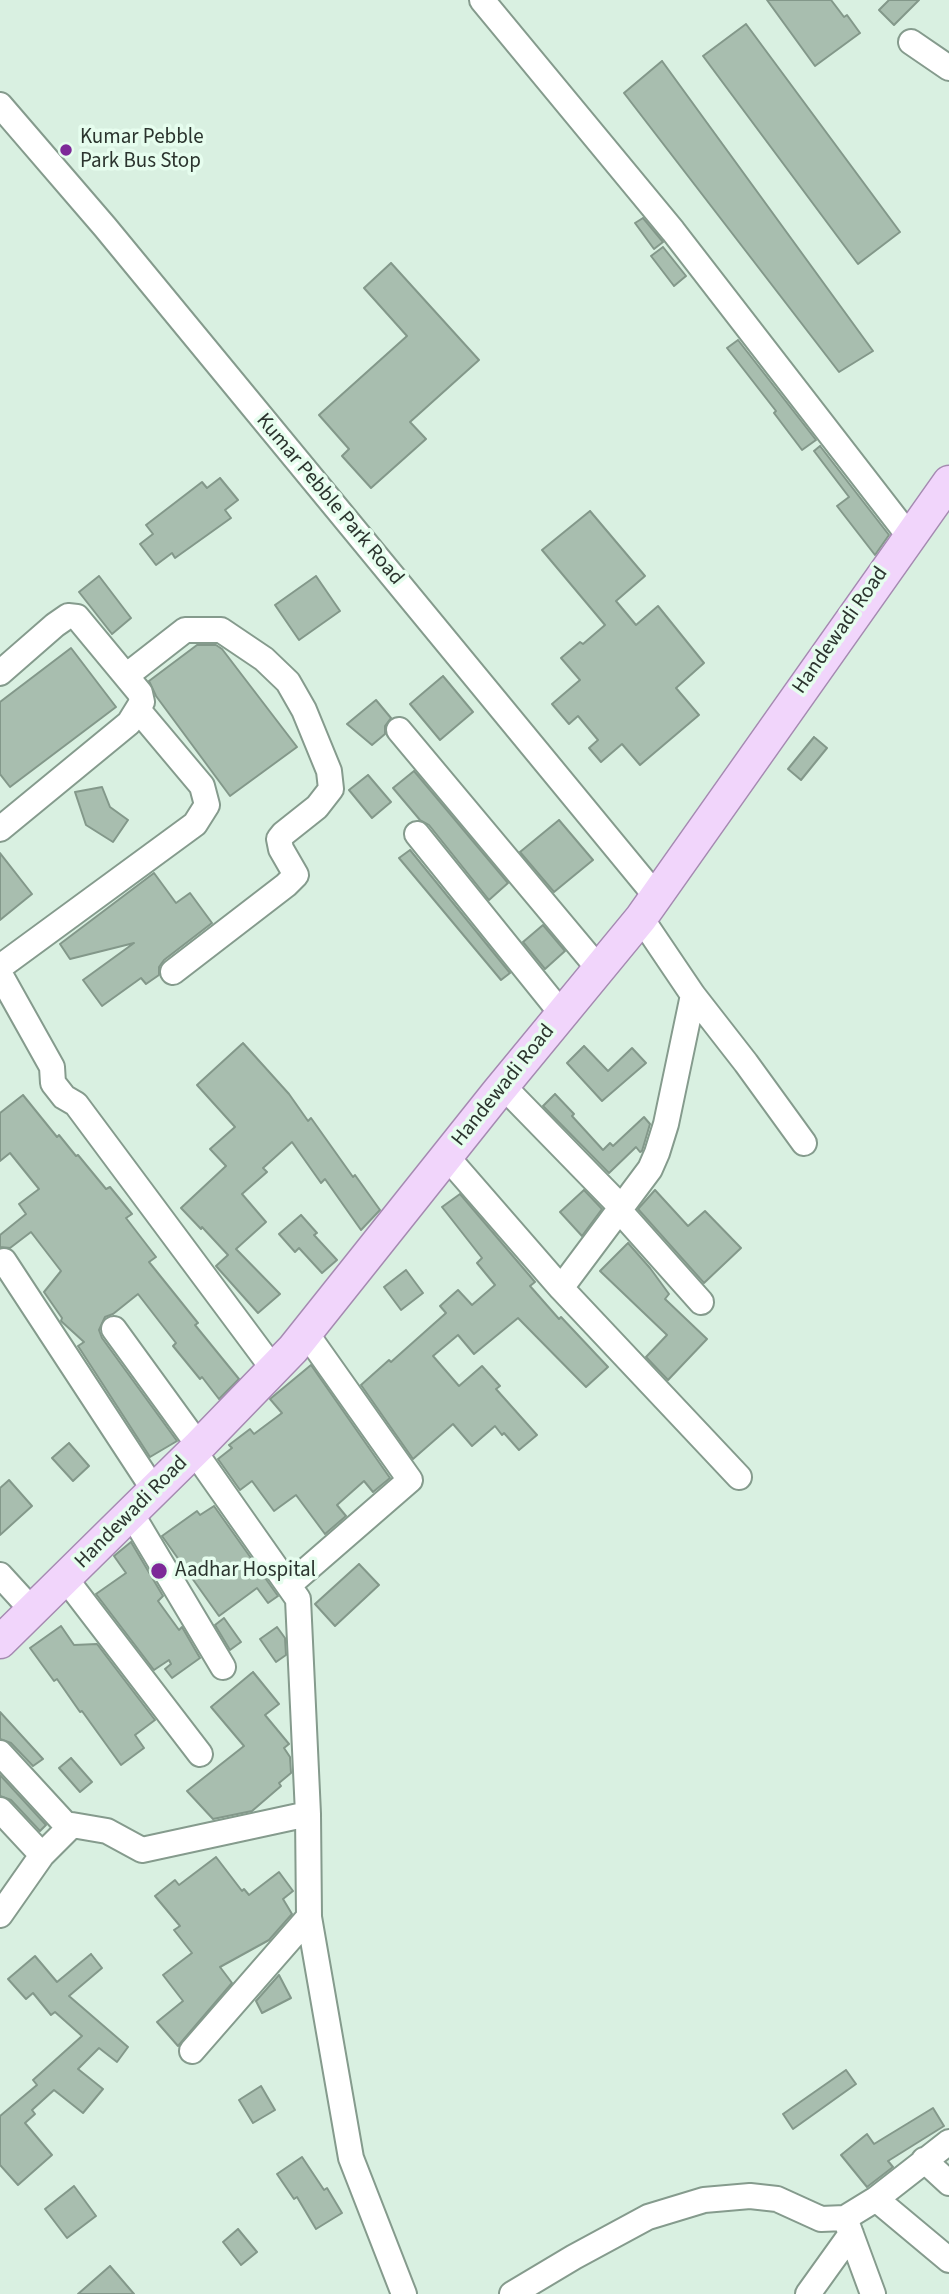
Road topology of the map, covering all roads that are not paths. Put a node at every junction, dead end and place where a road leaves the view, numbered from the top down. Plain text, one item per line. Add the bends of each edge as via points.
1 (482, 0) edge
2 (911, 42) dead end
3 (949, 68) edge
4 (0, 105) edge
5 (949, 482) edge
6 (909, 536) junction
7 (0, 673) edge
8 (126, 676) junction
9 (139, 711) junction
10 (399, 730) dead end
11 (0, 829) edge
12 (417, 834) dead end
13 (649, 907) junction
14 (0, 967) edge
15 (599, 969) junction
16 (173, 972) dead end
17 (0, 975) edge
18 (693, 995) junction
19 (562, 1014) junction
20 (503, 1086) junction
21 (804, 1143) dead end
22 (447, 1157) junction
23 (620, 1209) junction
24 (4, 1261) dead end
25 (561, 1288) junction
26 (701, 1302) dead end
27 (114, 1329) dead end
28 (306, 1333) junction
29 (274, 1370) junction
30 (196, 1449) junction
31 (739, 1477) dead end
32 (155, 1490) junction
33 (131, 1513) junction
34 (0, 1575) edge
35 (65, 1578) junction
36 (289, 1585) junction
37 (32, 1610) junction
38 (0, 1642) edge
39 (223, 1667) dead end
40 (0, 1753) edge
41 (200, 1754) dead end
42 (0, 1810) edge
43 (308, 1814) junction
44 (69, 1828) junction
45 (42, 1855) junction
46 (0, 1915) edge
47 (309, 1917) junction
48 (192, 2051) dead end
49 (949, 2142) edge
50 (924, 2160) junction
51 (949, 2182) edge
52 (876, 2199) junction
53 (848, 2226) junction
54 (949, 2260) edge
55 (398, 2291) edge
56 (869, 2291) edge
57 (512, 2294) edge
58 (808, 2294) edge

1 - 6 street via 673,230
2 - 3 street
4 - 13 street, Kumar Pebble Park Road via 105,228
5 - 6 main road, Handewadi Road
6 - 13 main road, Handewadi Road
7 - 8 street via 68,616 85,624
8 - 9 street via 140,693
8 - 16 street via 185,630 221,631 264,659 288,682 304,710 331,789 279,839 296,875
9 - 11 street
9 - 14 street via 202,786 207,805 195,824
10 - 15 street
12 - 19 street
13 - 15 main road, Handewadi Road
13 - 18 street, Kumar Pebble Park Road
15 - 19 main road, Handewadi Road
17 - 29 street via 52,1067 53,1083 76,1104
18 - 21 street, Kumar Pebble Park Road
18 - 23 street via 657,1153
19 - 20 main road, Handewadi Road
20 - 22 main road, Handewadi Road
20 - 23 street
22 - 25 street
22 - 28 main road, Handewadi Road
23 - 25 street
23 - 26 street
24 - 32 street
25 - 31 street
27 - 30 street
28 - 29 main road, Handewadi Road
28 - 36 street via 410,1480
29 - 30 main road, Handewadi Road
30 - 32 main road, Handewadi Road
30 - 36 street
32 - 33 main road, Handewadi Road
33 - 35 main road, Handewadi Road
33 - 39 street
34 - 37 street
35 - 37 main road, Handewadi Road
35 - 41 street
36 - 43 street via 298,1599
37 - 38 main road, Handewadi Road
40 - 44 street
42 - 45 street
43 - 44 street via 142,1850 107,1831
43 - 47 street
44 - 45 street
45 - 46 street
47 - 48 street
47 - 55 street via 351,2158
49 - 50 street
50 - 51 street
50 - 52 street
52 - 53 street
52 - 54 street
53 - 56 street
53 - 57 street via 777,2199 704,2200 649,2217
53 - 58 street

